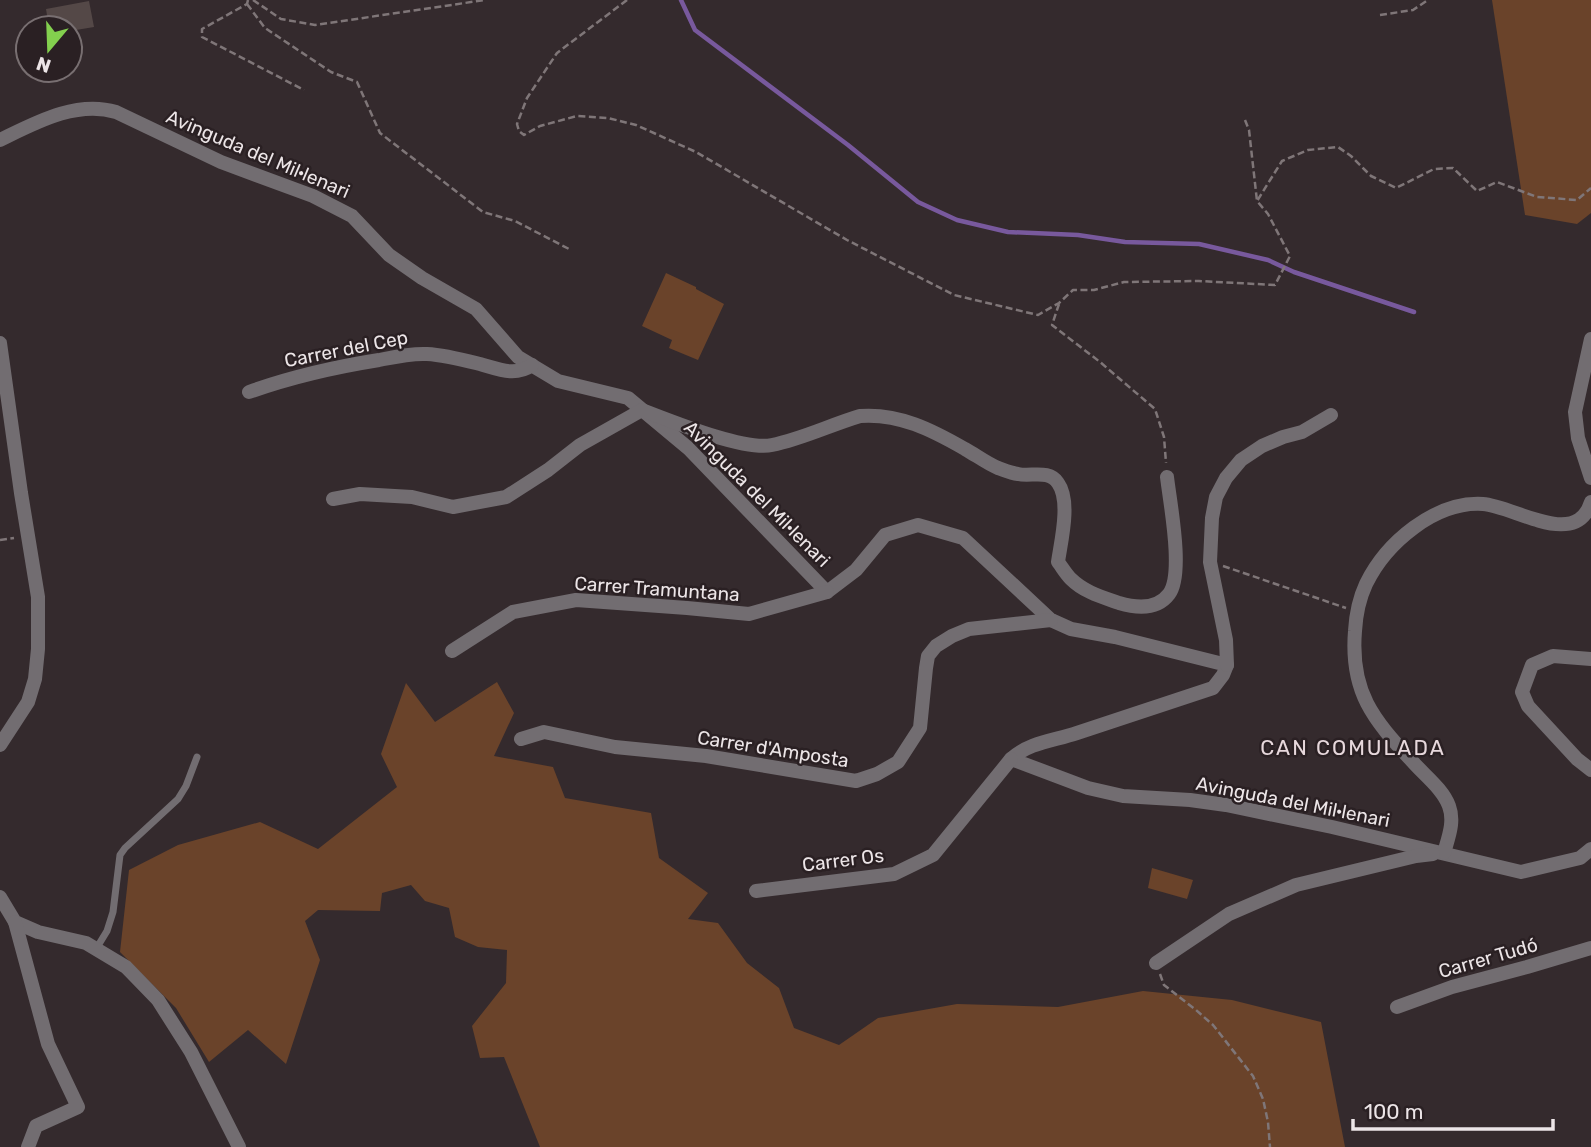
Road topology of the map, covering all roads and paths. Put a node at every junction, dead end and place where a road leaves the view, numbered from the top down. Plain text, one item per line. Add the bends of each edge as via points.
1 (485, 0) edge
2 (627, 0) edge
3 (1427, 0) edge
4 (249, 1) edge
5 (1380, 15) dead end
6 (304, 90) dead end
7 (1245, 120) dead end
8 (0, 140) edge
9 (1591, 188) edge
10 (1257, 201) junction
11 (571, 250) dead end
12 (1059, 303) junction
13 (1591, 339) edge
14 (0, 343) edge
15 (531, 365) junction
16 (249, 392) dead end
17 (642, 410) junction
18 (1331, 415) dead end
19 (1167, 477) joint
20 (1591, 478) edge
21 (333, 499) dead end
22 (1591, 502) edge
23 (1210, 562) junction
24 (827, 592) junction
25 (1357, 611) junction
26 (1051, 620) junction
27 (452, 651) dead end
28 (1591, 659) edge
29 (1227, 665) junction
30 (521, 739) dead end
31 (0, 746) edge
32 (197, 757) dead end
33 (1011, 759) junction
34 (1591, 770) edge
35 (1591, 849) edge
36 (1444, 853) junction
37 (756, 891) dead end
38 (0, 897) edge
39 (15, 922) junction
40 (1591, 948) edge
41 (96, 949) junction
42 (1156, 963) joint
43 (1397, 1007) dead end
44 (28, 1147) edge
45 (239, 1147) edge
46 (1270, 1147) edge

1 - 4 path via 315,26 281,19
2 - 12 path via 557,52 527,98 517,124 524,135 577,116 636,125 695,152 847,240 954,295 1038,315
3 - 5 path via 1413,9
4 - 6 path via 202,29 202,37
4 - 11 path via 265,28 331,72 357,82 380,133 421,165 483,212 515,221
7 - 10 path
8 - 15 street, Avinguda del Mil·lenari via 53,116 87,108 116,111 221,162 313,196 352,216 389,255 476,309 518,357
9 - 10 path via 1577,200 1537,197 1497,182 1477,191 1453,168 1434,169 1396,188 1371,176 1338,147 1308,150 1282,160
10 - 12 path via 1290,256 1275,285 1124,282 1073,290
12 - 19 path via 1052,326 1155,409 1164,437
13 - 20 street via 1574,412
14 - 31 street via 38,597 38,649 28,702
15 - 16 street, Carrer del Cep via 505,372 426,354 333,368
15 - 17 street, Avinguda del Mil·lenari via 558,381 628,398
17 - 19 street via 753,446 770,446 860,416 916,424 990,465 1057,480 1064,496 1058,562 1089,592 1140,607 1156,605 1170,593 1177,567
17 - 21 street via 580,445 506,497 453,507 411,497 360,494
17 - 24 street, Avinguda del Mil·lenari via 688,448
18 - 23 street via 1302,432 1262,446 1226,478 1216,497
22 - 25 street via 1580,520 1567,524 1551,524 1482,504 1437,513 1412,529 1380,561
23 - 25 path
23 - 29 street
24 - 26 street, Avinguda del Mil·lenari via 856,570 885,535 918,525 963,538
24 - 27 street, Carrer Tramuntana via 749,614 576,600 513,612
25 - 36 street via 1355,667 1362,695 1391,739 1449,805 1451,829
26 - 29 street, Avinguda del Mil·lenari via 1071,629
26 - 30 street, Carrer d'Amposta via 969,629 936,646 926,668 920,728 898,762 856,781 706,756 615,747 544,732
28 - 34 street via 1553,656 1532,665 1522,692 1528,706
29 - 33 street via 1213,688 1035,744
32 - 41 lane via 178,799 120,855 113,912
33 - 36 street, Avinguda del Mil·lenari via 1123,796 1226,804
33 - 37 street, Carrer Os via 933,855 894,874
35 - 36 street, Avinguda del Mil·lenari via 1580,858 1521,872
36 - 42 street via 1296,885 1229,914
38 - 39 street
39 - 41 street
39 - 44 street via 48,1045 78,1107 36,1126
40 - 43 street, Carrer Tudó
41 - 45 street via 126,967 158,1000 191,1052
42 - 46 path via 1164,985 1213,1025 1253,1076 1263,1099

